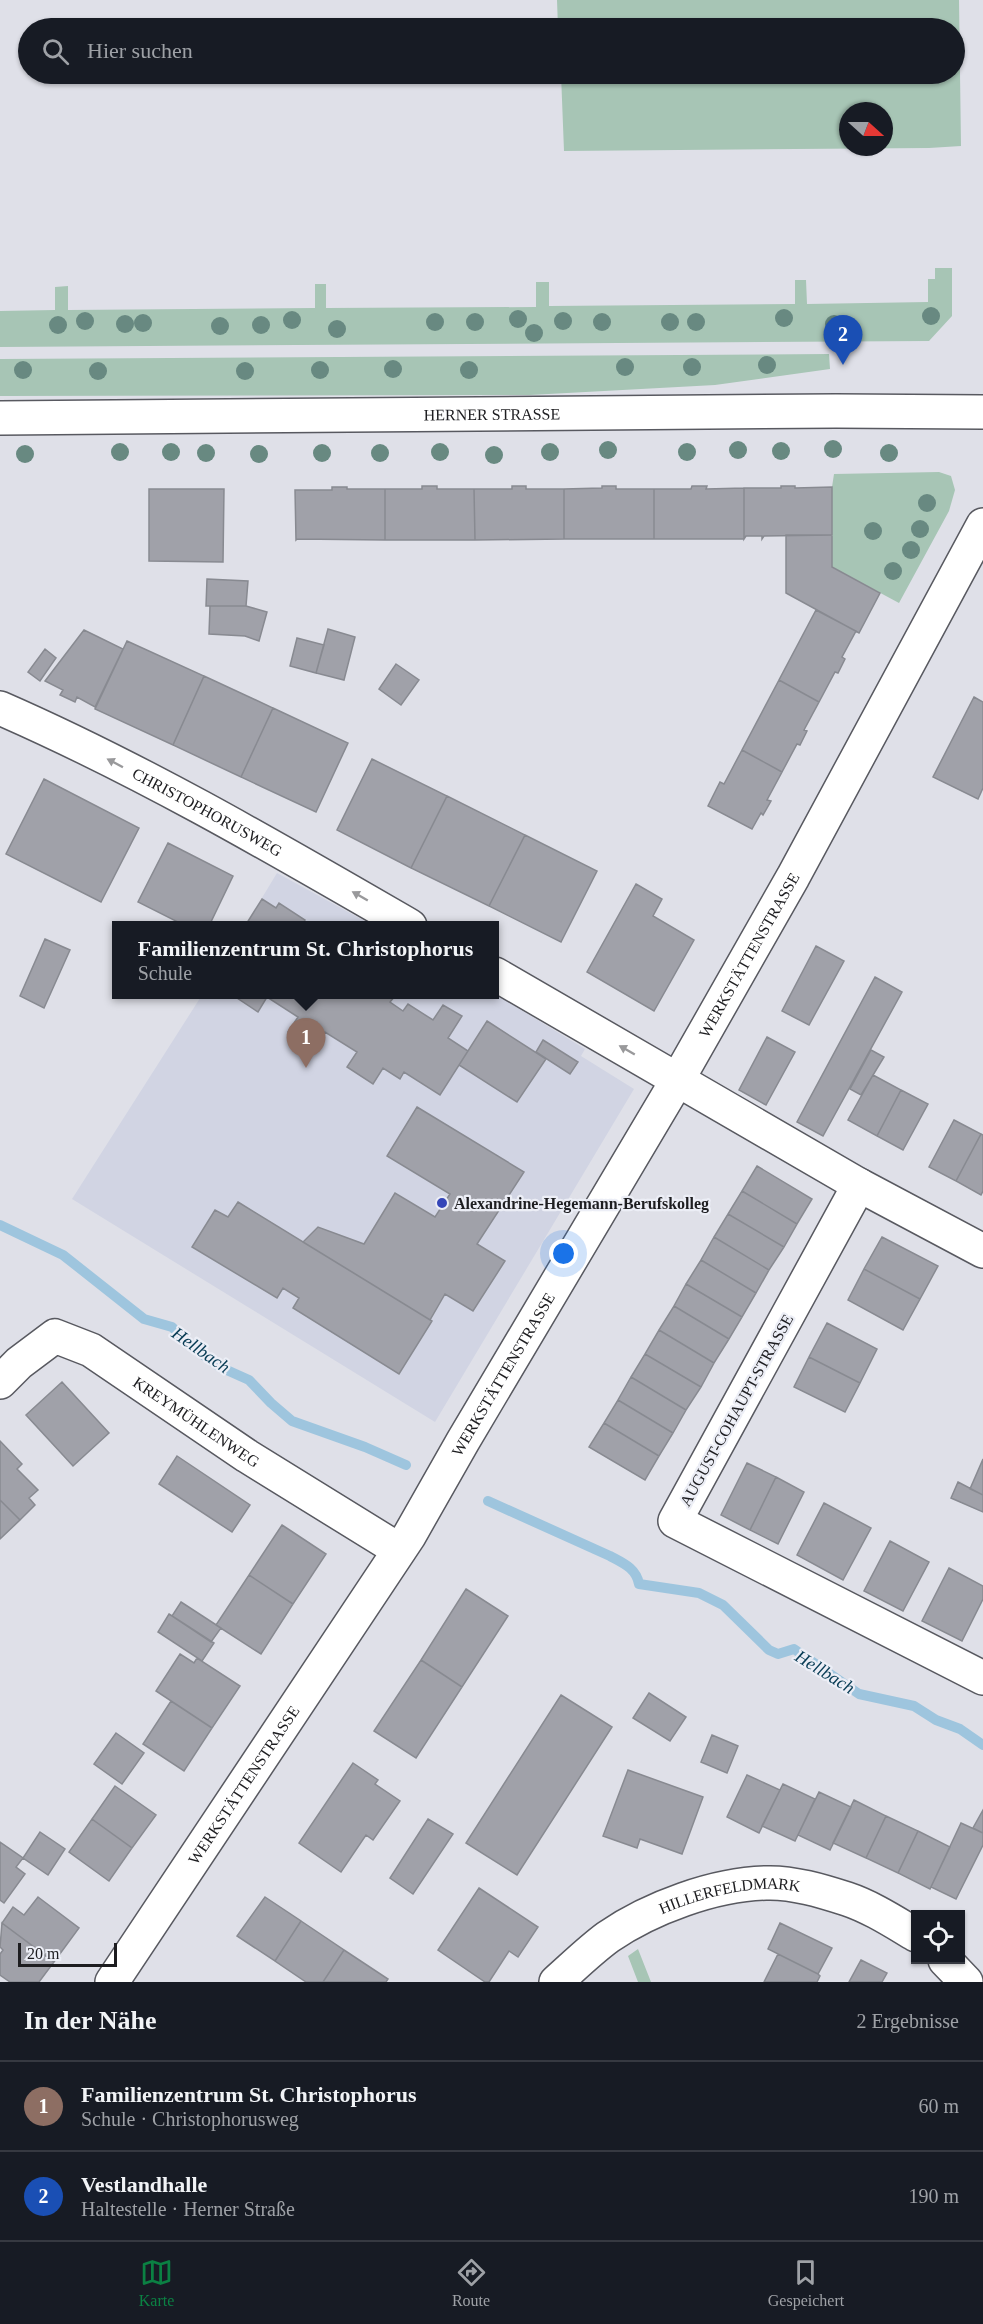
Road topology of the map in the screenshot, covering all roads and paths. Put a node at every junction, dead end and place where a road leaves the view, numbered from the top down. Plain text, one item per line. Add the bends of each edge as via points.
1 (983, 412) edge
2 (0, 418) edge
3 (983, 525) edge
4 (0, 708) edge
5 (401, 921) edge
6 (499, 976) edge
7 (678, 1079) junction
8 (859, 1185) junction
9 (983, 1251) edge
10 (0, 1382) edge
11 (399, 1550) junction
12 (983, 1678) edge
13 (911, 1933) edge
14 (950, 1964) edge
15 (111, 1982) edge
16 (556, 1982) edge
17 (966, 1982) edge

1 - 2 street, HERNER STRASSE
3 - 7 street, WERKSTÄTTENSTRASSE via 793,877
5 -> 4 street, CHRISTOPHORUSWEG via 278,849 58,734
7 -> 6 street
7 - 8 street
7 - 11 street, WERKSTÄTTENSTRASSE
8 - 9 street
8 - 12 street, AUGUST-COHAUPT-STRASSE via 675,1521
10 - 11 street, KREYMÜHLENWEG via 55,1336 91,1350 247,1456
11 - 15 street, WERKSTÄTTENSTRASSE
13 - 16 street, HILLERFELDMARK via 849,1899 807,1888 768,1883 735,1887 684,1900 624,1927
14 - 17 street

